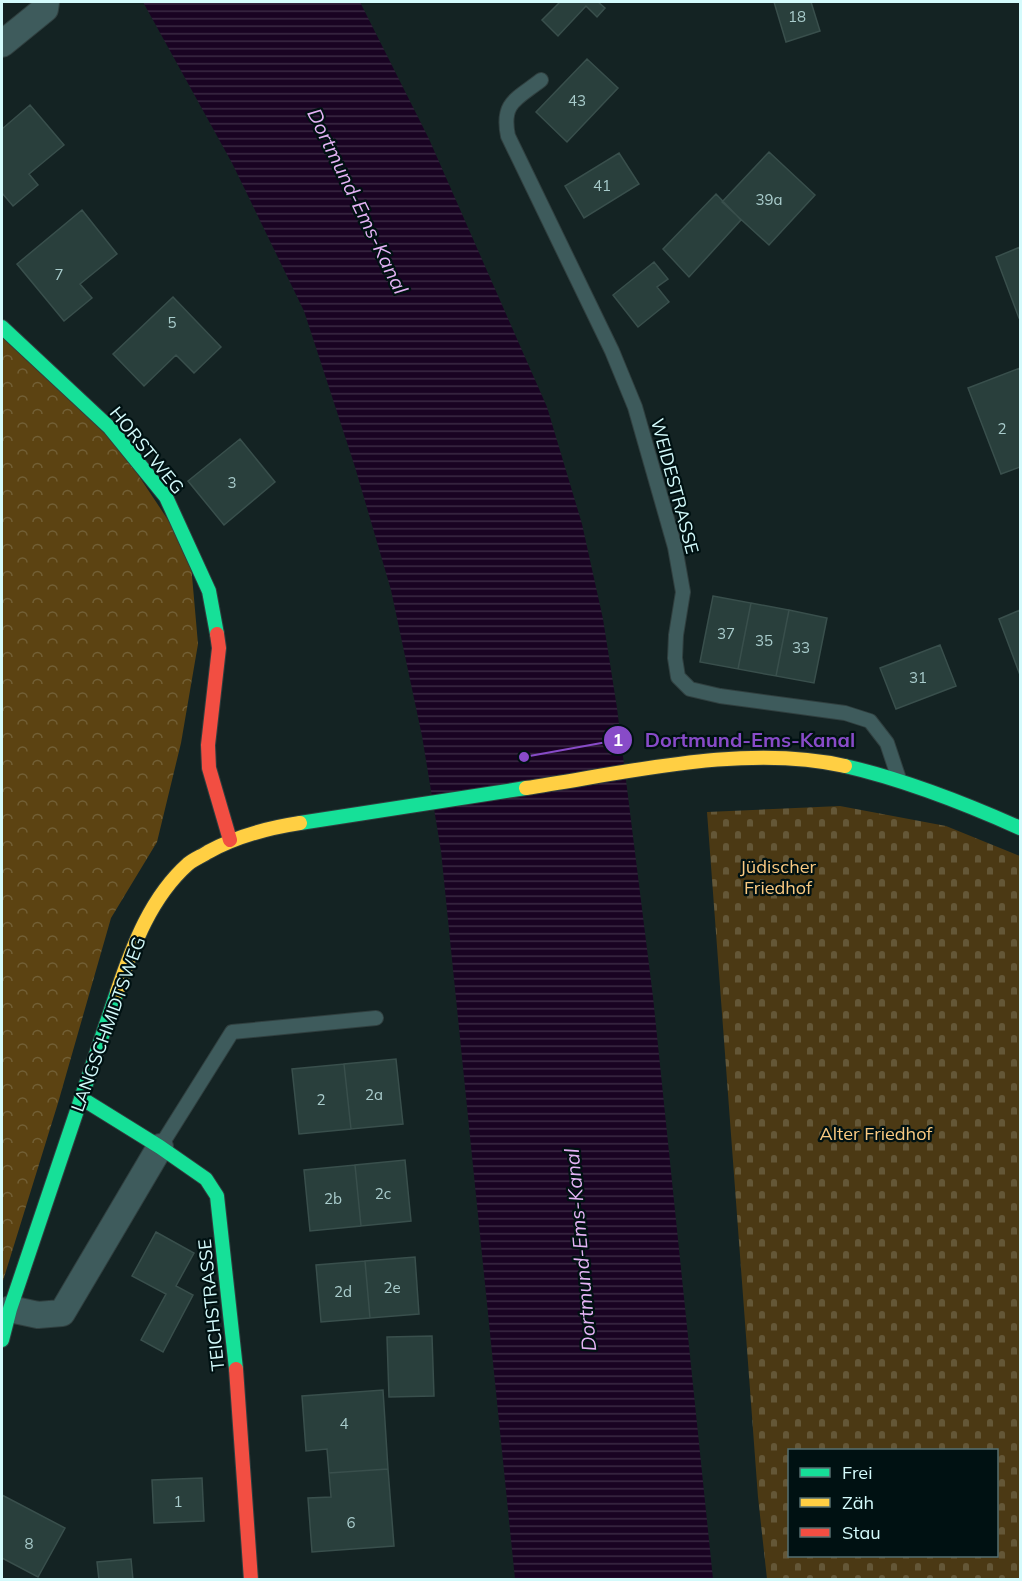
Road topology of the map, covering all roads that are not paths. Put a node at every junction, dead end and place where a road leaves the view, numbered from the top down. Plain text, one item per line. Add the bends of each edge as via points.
1 (46, 2) edge
2 (2, 44) edge
3 (541, 80) dead end
4 (2, 327) edge
5 (900, 781) junction
6 (1020, 828) edge
7 (230, 840) junction
8 (376, 1018) dead end
9 (81, 1098) junction
10 (160, 1147) junction
11 (10, 1309) junction
12 (2, 1340) edge
13 (251, 1580) edge

1 - 2 street via 45,9
3 - 5 lane, WEIDESTRASSE via 508,106 505,120 518,157 635,407 675,547 683,592 676,635 678,677 690,689 710,694 844,712 870,721 886,743
4 - 7 street, HORSTWEG via 110,428 166,497 187,542 208,591 219,648 209,768
5 - 6 street
5 - 7 street, LANGSCHMIDTSWEG via 831,763 792,758 743,759 679,765 275,827
7 - 9 street, LANGSCHMIDTSWEG via 189,863 156,900 129,956
8 - 10 lane via 232,1032
9 - 10 street, TEICHSTRASSE
9 - 11 street, LANGSCHMIDTSWEG
10 - 11 street via 62,1313 38,1315
10 - 13 street, TEICHSTRASSE via 206,1179 217,1197 234,1344
11 - 12 street, LANGSCHMIDTSWEG

